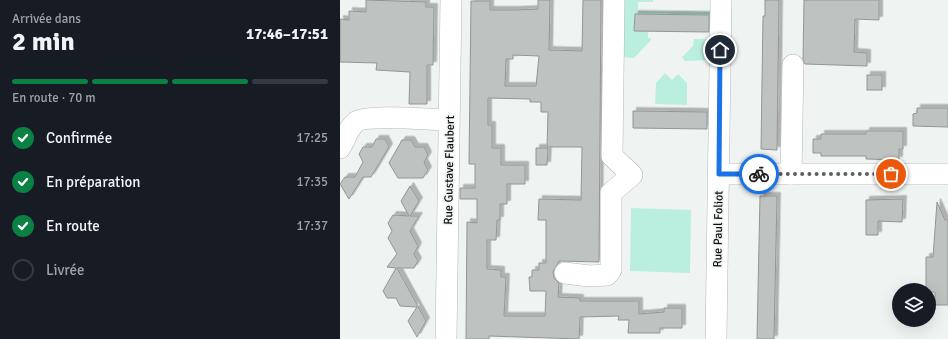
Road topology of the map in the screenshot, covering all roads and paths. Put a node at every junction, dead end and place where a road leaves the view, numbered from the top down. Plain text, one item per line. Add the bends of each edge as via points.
1 (451, 0) edge
2 (614, 0) edge
3 (721, 0) edge
4 (793, 65) dead end
5 (449, 120) junction
6 (340, 148) edge
7 (719, 174) junction
8 (791, 174) junction
9 (948, 174) edge
10 (565, 273) dead end
11 (446, 339) edge
12 (716, 339) edge

1 - 5 street, Rue Gustave Flaubert
2 - 10 street via 612,156 632,174 611,193 611,270 607,275
3 - 7 street, Rue Paul Foliot
4 - 8 street
5 - 6 street via 370,118 357,121 347,131
5 - 11 street, Rue Gustave Flaubert
7 - 8 street
7 - 12 street, Rue Paul Foliot
8 - 9 street

